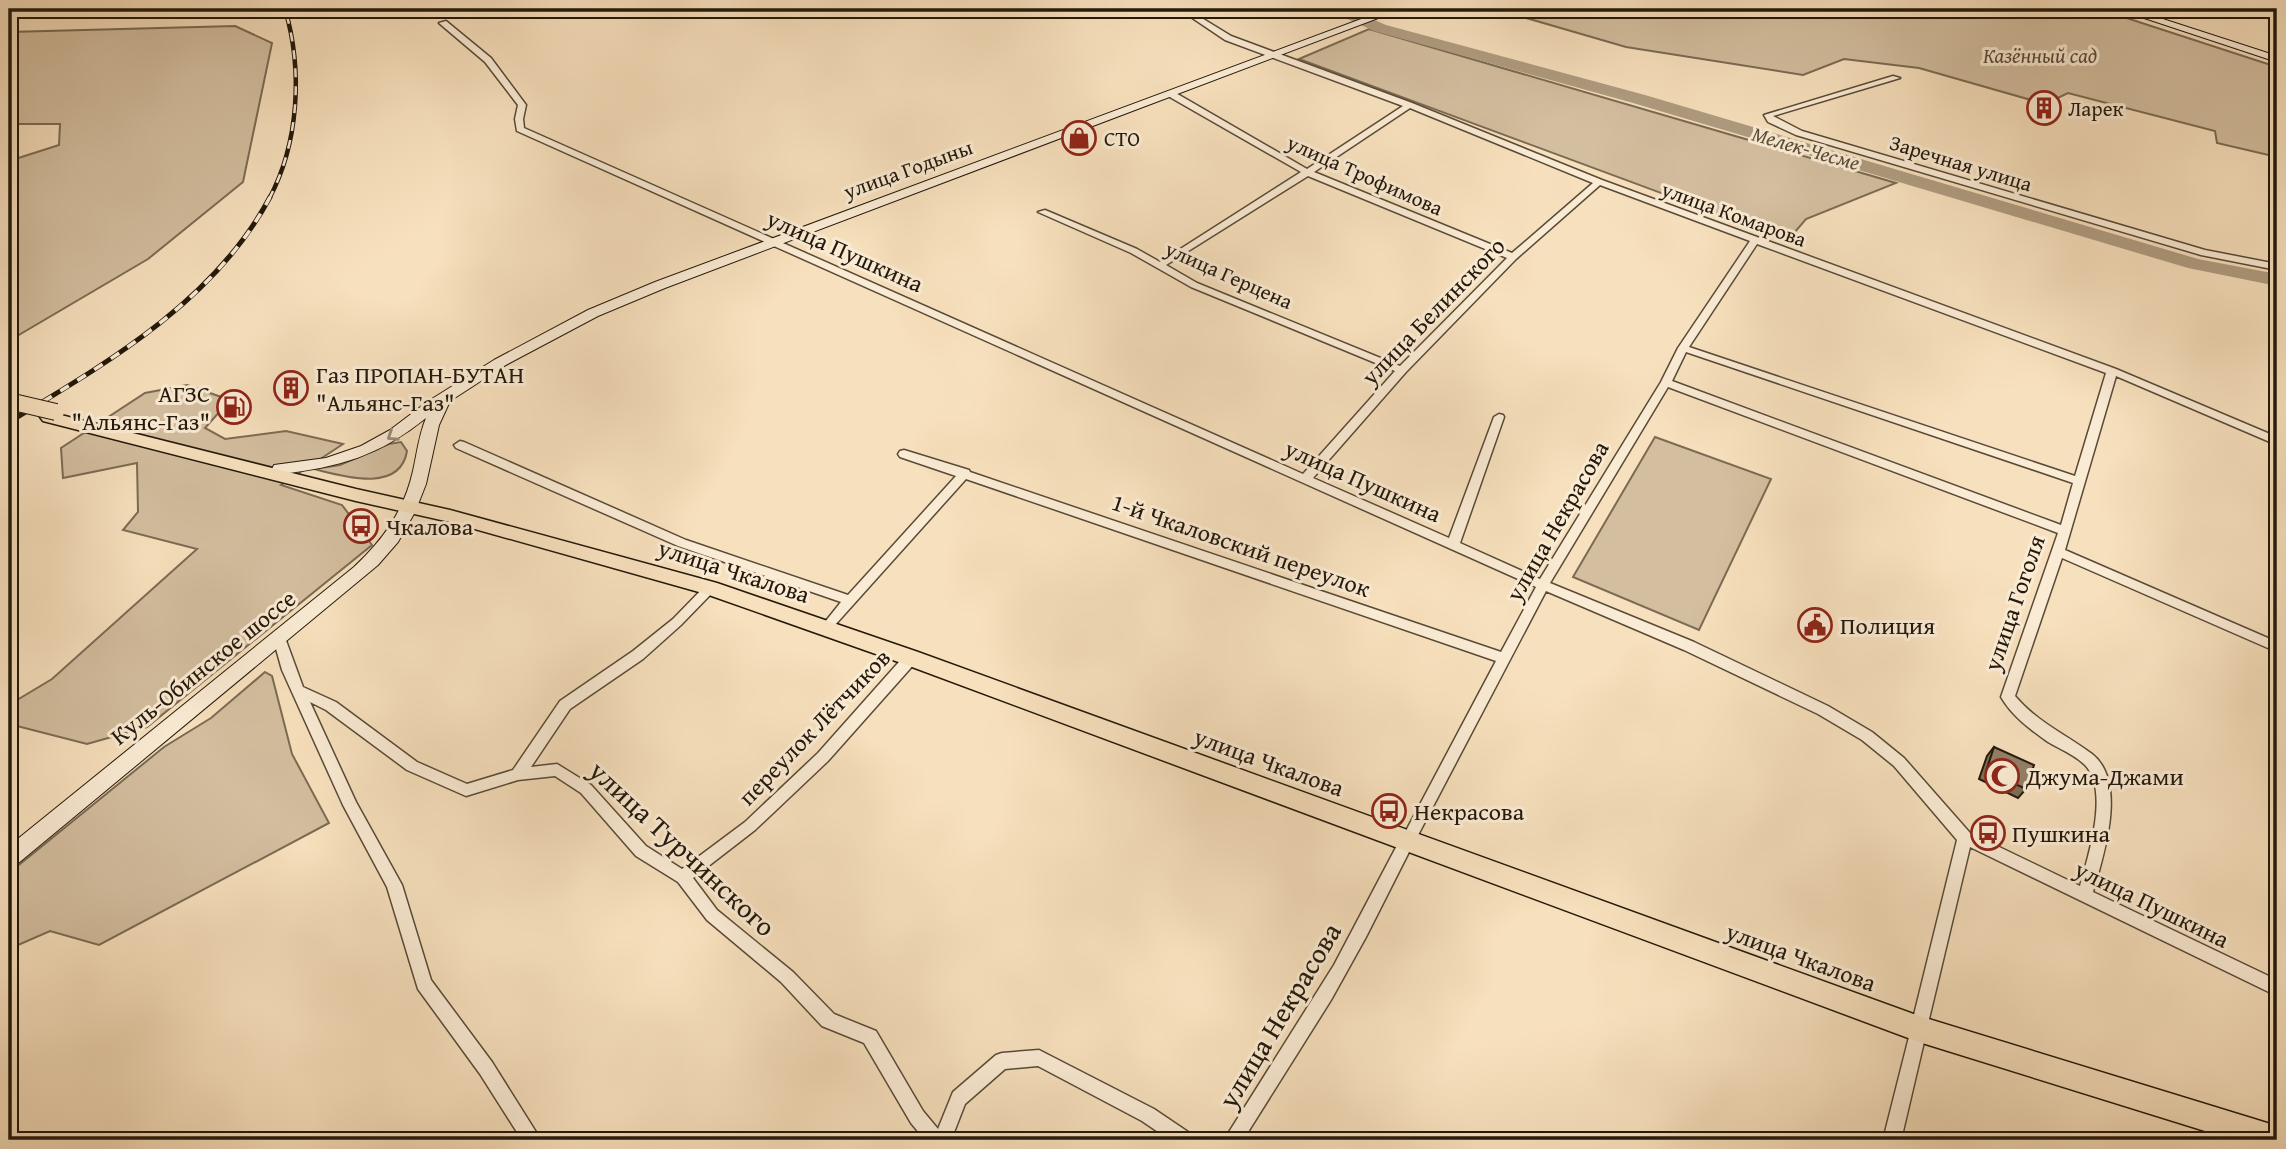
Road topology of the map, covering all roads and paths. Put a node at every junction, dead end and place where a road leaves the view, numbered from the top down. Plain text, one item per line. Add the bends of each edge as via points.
1 (1183, 9) edge
2 (1397, 9) edge
3 (2122, 9) edge
4 (443, 23) dead end
5 (1276, 55) junction
6 (2277, 59) edge
7 (1896, 78) dead end
8 (1171, 94) junction
9 (1409, 105) junction
10 (1307, 172) junction
11 (1599, 182) junction
12 (1042, 212) dead end
13 (1755, 240) junction
14 (771, 242) junction
15 (1513, 257) junction
16 (1159, 266) junction
17 (2277, 268) edge
18 (1683, 348) junction
19 (1402, 370) junction
20 (2112, 370) junction
21 (1667, 382) junction
22 (447, 396) junction
23 (9, 401) edge
24 (9, 407) edge
25 (52, 415) junction
26 (1499, 417) dead end
27 (2277, 441) edge
28 (460, 445) dead end
29 (904, 454) dead end
30 (277, 472) junction
31 (965, 473) junction
32 (1306, 478) junction
33 (2078, 481) junction
34 (411, 504) junction
35 (2065, 531) junction
36 (1453, 545) junction
37 (2058, 552) junction
38 (712, 584) junction
39 (1543, 585) junction
40 (849, 600) junction
41 (829, 626) junction
42 (279, 638) junction
43 (2277, 647) edge
44 (914, 655) junction
45 (1504, 658) junction
46 (299, 691) junction
47 (518, 774) junction
48 (1410, 837) junction
49 (1965, 838) junction
50 (9, 858) edge
51 (682, 877) junction
52 (2085, 895) junction
53 (2277, 988) edge
54 (1920, 1024) junction
55 (2277, 1128) edge
56 (532, 1140) edge
57 (936, 1140) edge
58 (943, 1140) edge
59 (1185, 1140) edge
60 (1233, 1140) edge
61 (1892, 1140) edge
62 (2277, 1140) edge

1 - 5 street, улица Комарова via 1228,38
2 - 5 main road, улица Годыны
3 - 6 main road
4 - 14 street, улица Пушкина via 488,60 522,104 520,129
5 - 8 main road, улица Годыны
5 - 9 street, улица Комарова
7 - 17 street, Заречная улица via 1769,115 1799,133 2211,255
8 - 10 street, улица Трофимова
8 - 14 main road, улица Годыны
9 - 10 street
9 - 11 street, улица Комарова
10 - 15 street, улица Трофимова
10 - 16 street
11 - 13 street, улица Комарова
11 - 15 street, улица Белинского
12 - 16 street, улица Герцена
13 - 18 street, улица Некрасова
13 - 20 street, улица Комарова
14 - 22 main road, улица Годыны via 593,313
14 - 32 street, улица Пушкина
15 - 19 street, улица Белинского
16 - 19 street, улица Герцена via 1194,285
18 - 21 street, улица Некрасова
18 - 33 street
19 - 32 street, улица Белинского
20 - 27 street, улица Комарова
20 - 33 street, улица Гоголя
21 - 35 street
21 - 39 street, улица Некрасова
22 -> 30 main road, улица Годыны via 367,450
22 - 34 main road, улица Годыны via 434,413
23 - 25 main road, bridge
24 - 25 main road
25 - 30 main road, улица Чкалова
26 - 36 street
28 - 40 street via 682,543
29 - 31 street, 1-й Чкаловский переулок
30 - 34 main road, улица Чкалова
31 - 40 street
31 - 45 street, 1-й Чкаловский переулок
32 - 36 street, улица Пушкина
33 - 35 street, улица Гоголя
34 - 38 main road, улица Чкалова
34 - 42 main road, Куль-Обинское шоссе via 396,535 376,557
35 - 37 street, улица Гоголя
36 - 39 street, улица Пушкина
37 - 43 street
37 - 52 street, улица Гоголя via 2008,697 2026,720 2092,763 2099,776 2104,800
38 - 41 main road, улица Чкалова
38 - 47 street via 638,655 565,705
39 - 45 street, улица Некрасова
39 - 49 street, улица Пушкина via 1689,646 1867,736 1899,762
40 - 41 street
41 - 44 main road, улица Чкалова
42 - 46 street
42 - 50 main road, Куль-Обинское шоссе
44 - 48 main road, улица Чкалова
44 - 51 street, переулок Лётчиков via 814,766 750,826
45 - 48 street, улица Некрасова
46 - 47 street, улица Турчинского via 331,706 412,766 466,789
46 - 56 street via 394,885 425,984
47 - 51 street, улица Турчинского via 557,770 586,789 641,851
48 - 54 main road, улица Чкалова
48 - 60 street, улица Некрасова via 1288,1059
49 - 52 street, улица Пушкина
49 - 54 street
51 - 57 street, улица Турчинского via 712,915 787,977 828,1020 870,1037 917,1117
52 - 53 street, улица Пушкина
54 - 55 main road, улица Чкалова
54 - 61 street
54 - 62 main road, улица Чкалова
58 - 59 street via 959,1098 1002,1061 1039,1058 1148,1115

